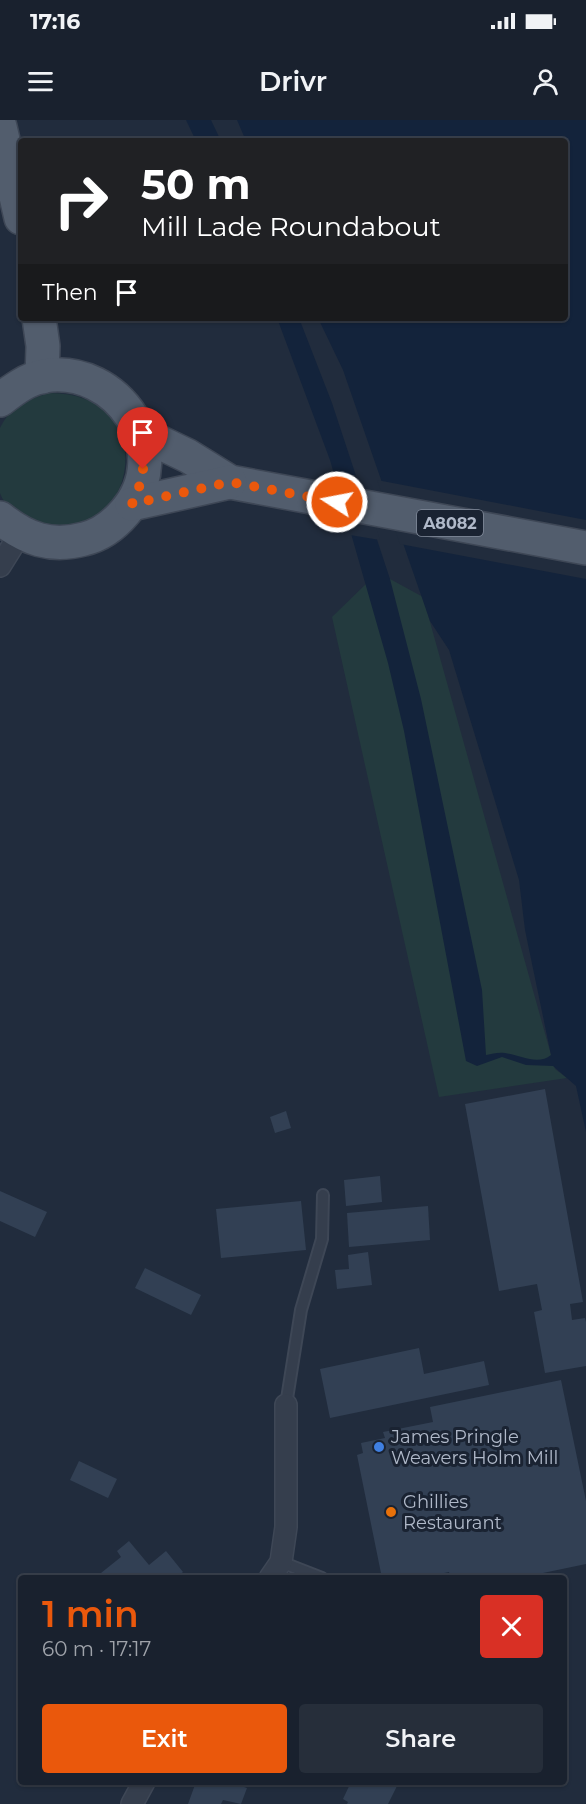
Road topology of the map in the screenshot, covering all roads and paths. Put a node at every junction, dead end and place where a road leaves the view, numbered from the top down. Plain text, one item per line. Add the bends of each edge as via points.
1 (0, 127) edge
2 (18, 205) edge
3 (39, 321) edge
4 (42, 376) junction
5 (0, 400) edge
6 (140, 433) junction
7 (230, 482) junction
8 (132, 504) junction
9 (10, 526) edge
10 (586, 548) edge
11 (0, 566) edge
12 (323, 1195) dead end
13 (286, 1405) joint
14 (276, 1570) edge
15 (305, 1575) edge
16 (142, 1785) edge
17 (132, 1804) edge

1 - 2 main road
3 - 4 main road
4 - 5 main road via 19,385
4 - 6 main road via 67,375 91,380 112,393 129,411
6 - 7 main road, A8082
6 - 8 main road via 144,457 141,482
7 - 8 main road, A8082
7 - 10 main road, A8082
8 - 9 main road via 115,523 93,537 77,541 44,542
9 - 11 street
12 - 13 lane via 322,1239 301,1310
13 - 14 street via 286,1527
14 - 15 lane
16 - 17 street

